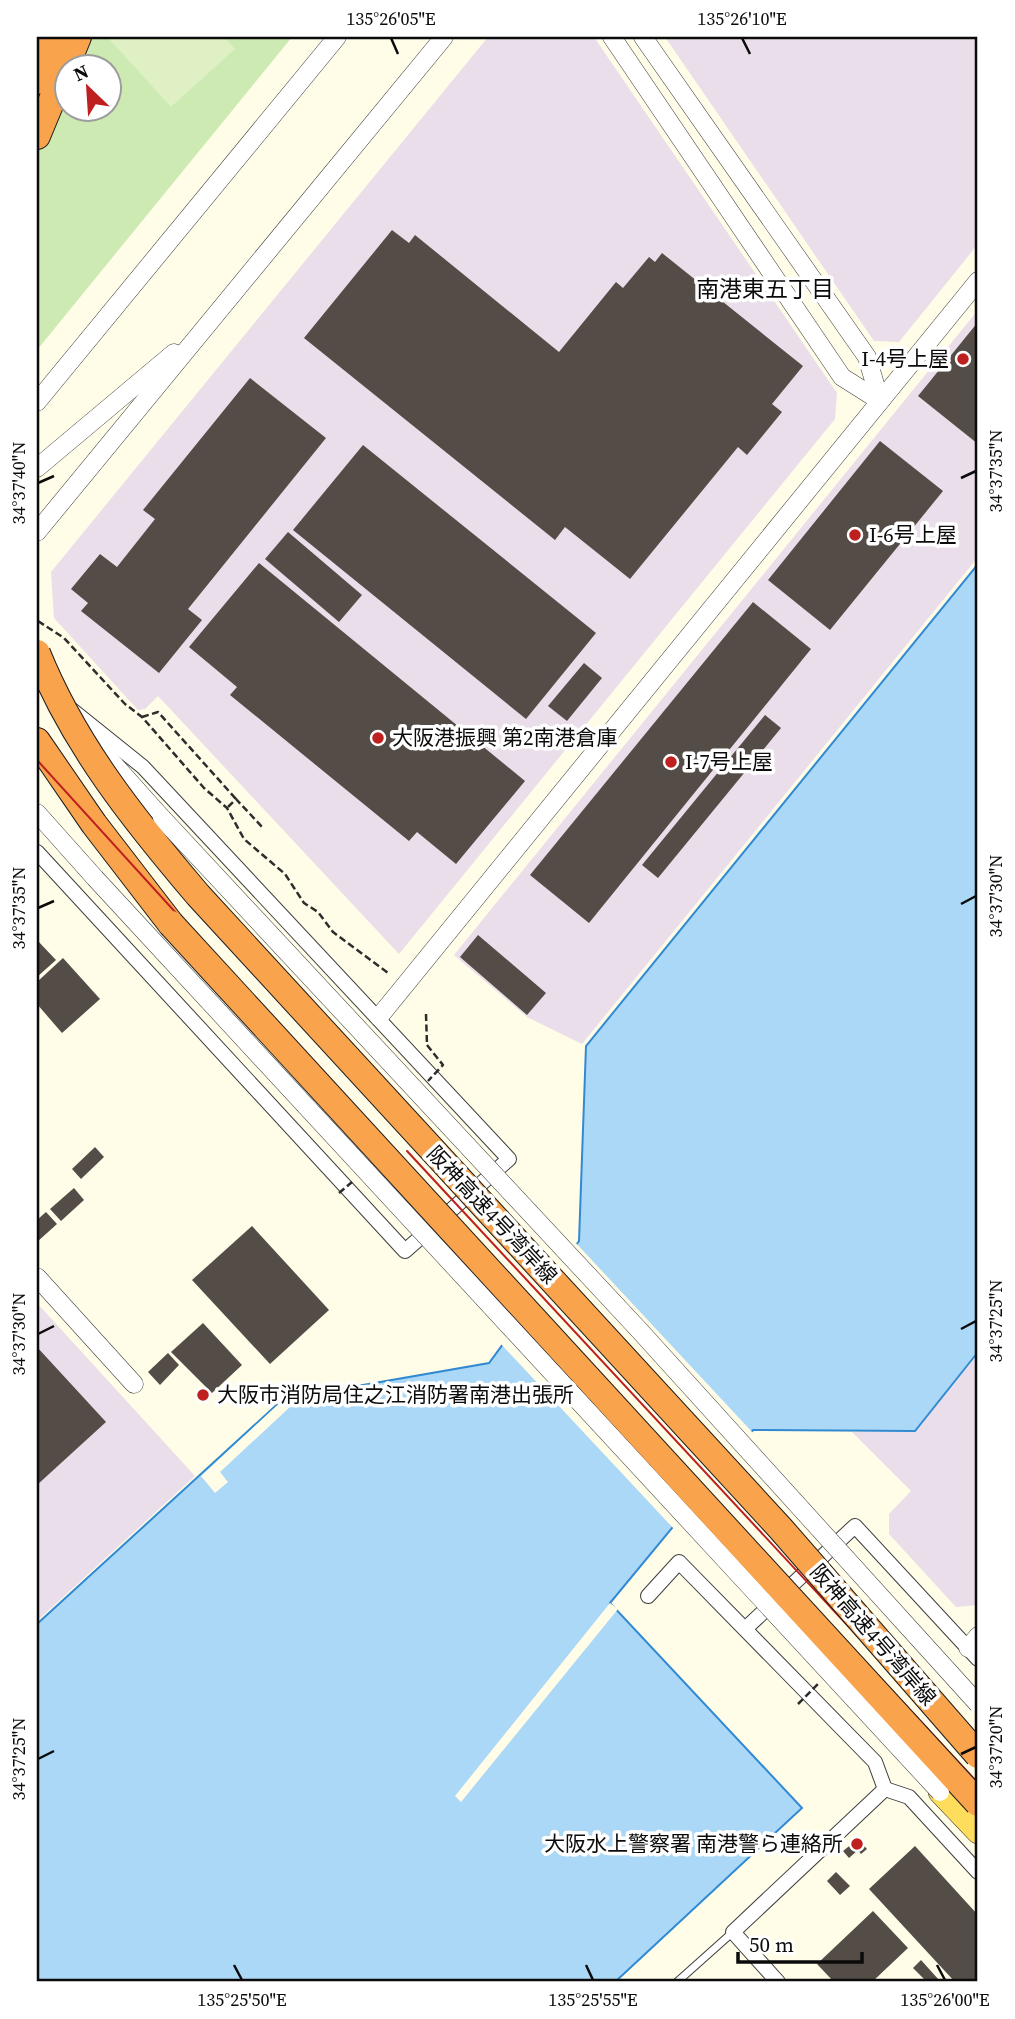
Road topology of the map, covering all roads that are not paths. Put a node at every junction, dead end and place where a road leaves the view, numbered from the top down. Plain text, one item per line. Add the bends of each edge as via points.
1 (53, 37) edge
2 (78, 37) edge
3 (337, 37) edge
4 (444, 37) edge
5 (612, 37) edge
6 (643, 37) edge
7 (37, 81) edge
8 (37, 136) edge
9 (978, 281) edge
10 (209, 324) junction
11 (880, 401) junction
12 (37, 402) edge
13 (37, 468) edge
14 (37, 532) edge
15 (37, 653) edge
16 (42, 684) edge
17 (37, 741) edge
18 (37, 770) edge
19 (37, 813) edge
20 (37, 852) edge
21 (198, 895) junction
22 (171, 924) junction
23 (379, 1017) junction
24 (37, 1277) edge
25 (134, 1384) dead end
26 (648, 1596) dead end
27 (745, 1629) junction
28 (975, 1647) edge
29 (978, 1704) edge
30 (978, 1755) edge
31 (885, 1789) junction
32 (940, 1792) joint
33 (978, 1803) edge
34 (978, 1832) edge
35 (978, 1872) edge
36 (733, 1932) junction
37 (677, 1982) edge
38 (778, 1982) edge

1 - 7 highway
2 - 8 highway
3 - 12 street
4 - 10 street
5 - 11 street via 842,377
6 - 11 street via 867,357
9 - 11 street
10 - 13 street
10 - 14 street
11 - 23 street
15 - 21 highway, 阪神高速4号湾岸線, bridge via 93,760
16 - 21 highway, bridge via 64,732 95,778
16 - 23 street via 143,767
16 - 29 street, bridge
17 - 22 highway
18 - 22 highway, 阪神高速4号湾岸線
19 - 32 street, bridge
20 - 23 street via 405,1251 509,1159
21 - 30 highway, 阪神高速4号湾岸線, bridge via 772,1519
22 - 33 highway, 阪神高速4号湾岸線, bridge
24 - 25 street
26 - 27 street via 679,1562
27 - 28 street via 855,1526
27 - 31 street via 875,1762
31 - 35 street via 909,1797
31 - 36 street
32 - 34 main road
36 - 37 lane
36 - 38 street

